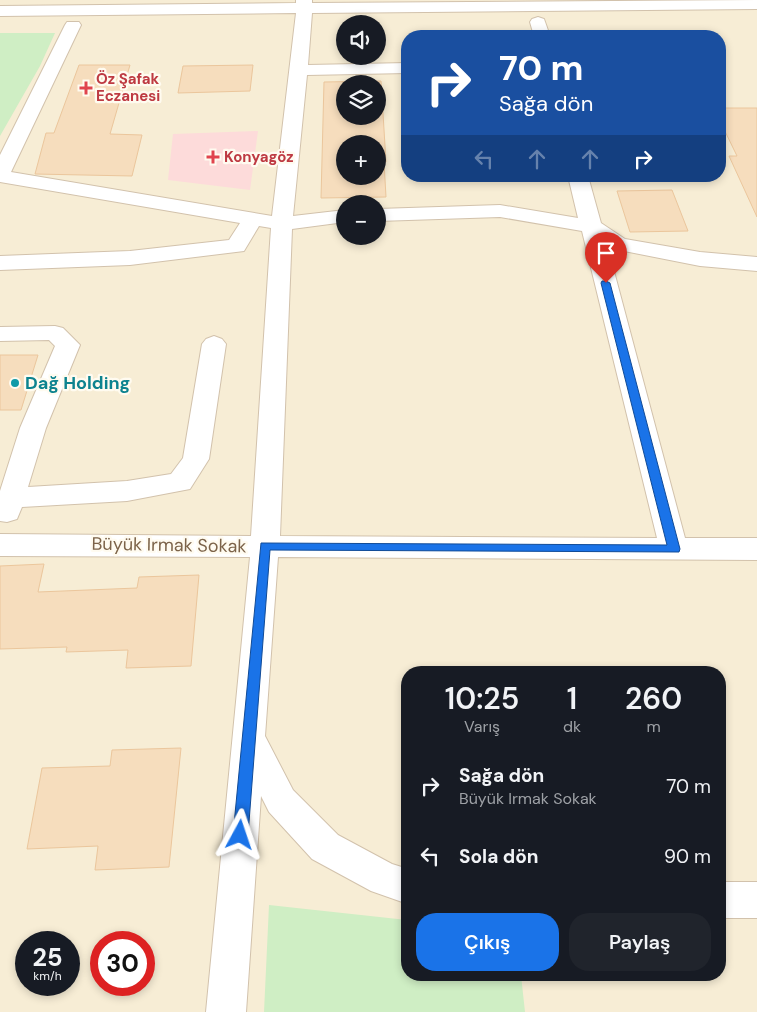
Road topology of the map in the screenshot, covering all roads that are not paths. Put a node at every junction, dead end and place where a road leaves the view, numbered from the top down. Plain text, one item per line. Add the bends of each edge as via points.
1 (757, 4) edge
2 (304, 10) edge
3 (0, 11) edge
4 (78, 12) edge
5 (537, 16) edge
6 (519, 22) dead end
7 (558, 22) dead end
8 (421, 23) dead end
9 (0, 25) edge
10 (401, 68) edge
11 (299, 70) junction
12 (0, 176) edge
13 (580, 182) edge
14 (386, 214) edge
15 (336, 217) edge
16 (253, 219) junction
17 (282, 224) junction
18 (591, 226) junction
19 (0, 263) edge
20 (757, 264) edge
21 (0, 334) edge
22 (214, 344) dead end
23 (6, 505) edge
24 (0, 545) edge
25 (265, 546) junction
26 (674, 549) junction
27 (757, 549) edge
28 (249, 736) junction
29 (401, 885) edge
30 (726, 900) edge
31 (757, 900) edge
32 (226, 1012) edge

1 - 5 street
2 - 4 street
2 - 5 street
2 - 8 street
2 - 11 street
3 - 4 street
4 - 9 street
4 - 12 street
5 - 6 street
5 - 7 street
10 - 11 street
11 - 17 street
12 - 16 street
13 - 18 street
14 - 18 street via 500,211
15 - 17 street
16 - 17 street
16 - 19 street via 236,246 130,258
17 - 25 street
18 - 20 street via 620,244 700,259
18 - 26 street
21 - 23 street via 55,333 68,345 32,428
22 - 23 street via 196,459 180,482
24 - 25 street, Büyük Irmak Sokak
25 - 26 street, Büyük Irmak Sokak
25 - 28 street
26 - 27 street, Büyük Irmak Sokak
28 - 29 street via 281,801 324,847
28 - 32 street
30 - 31 street

